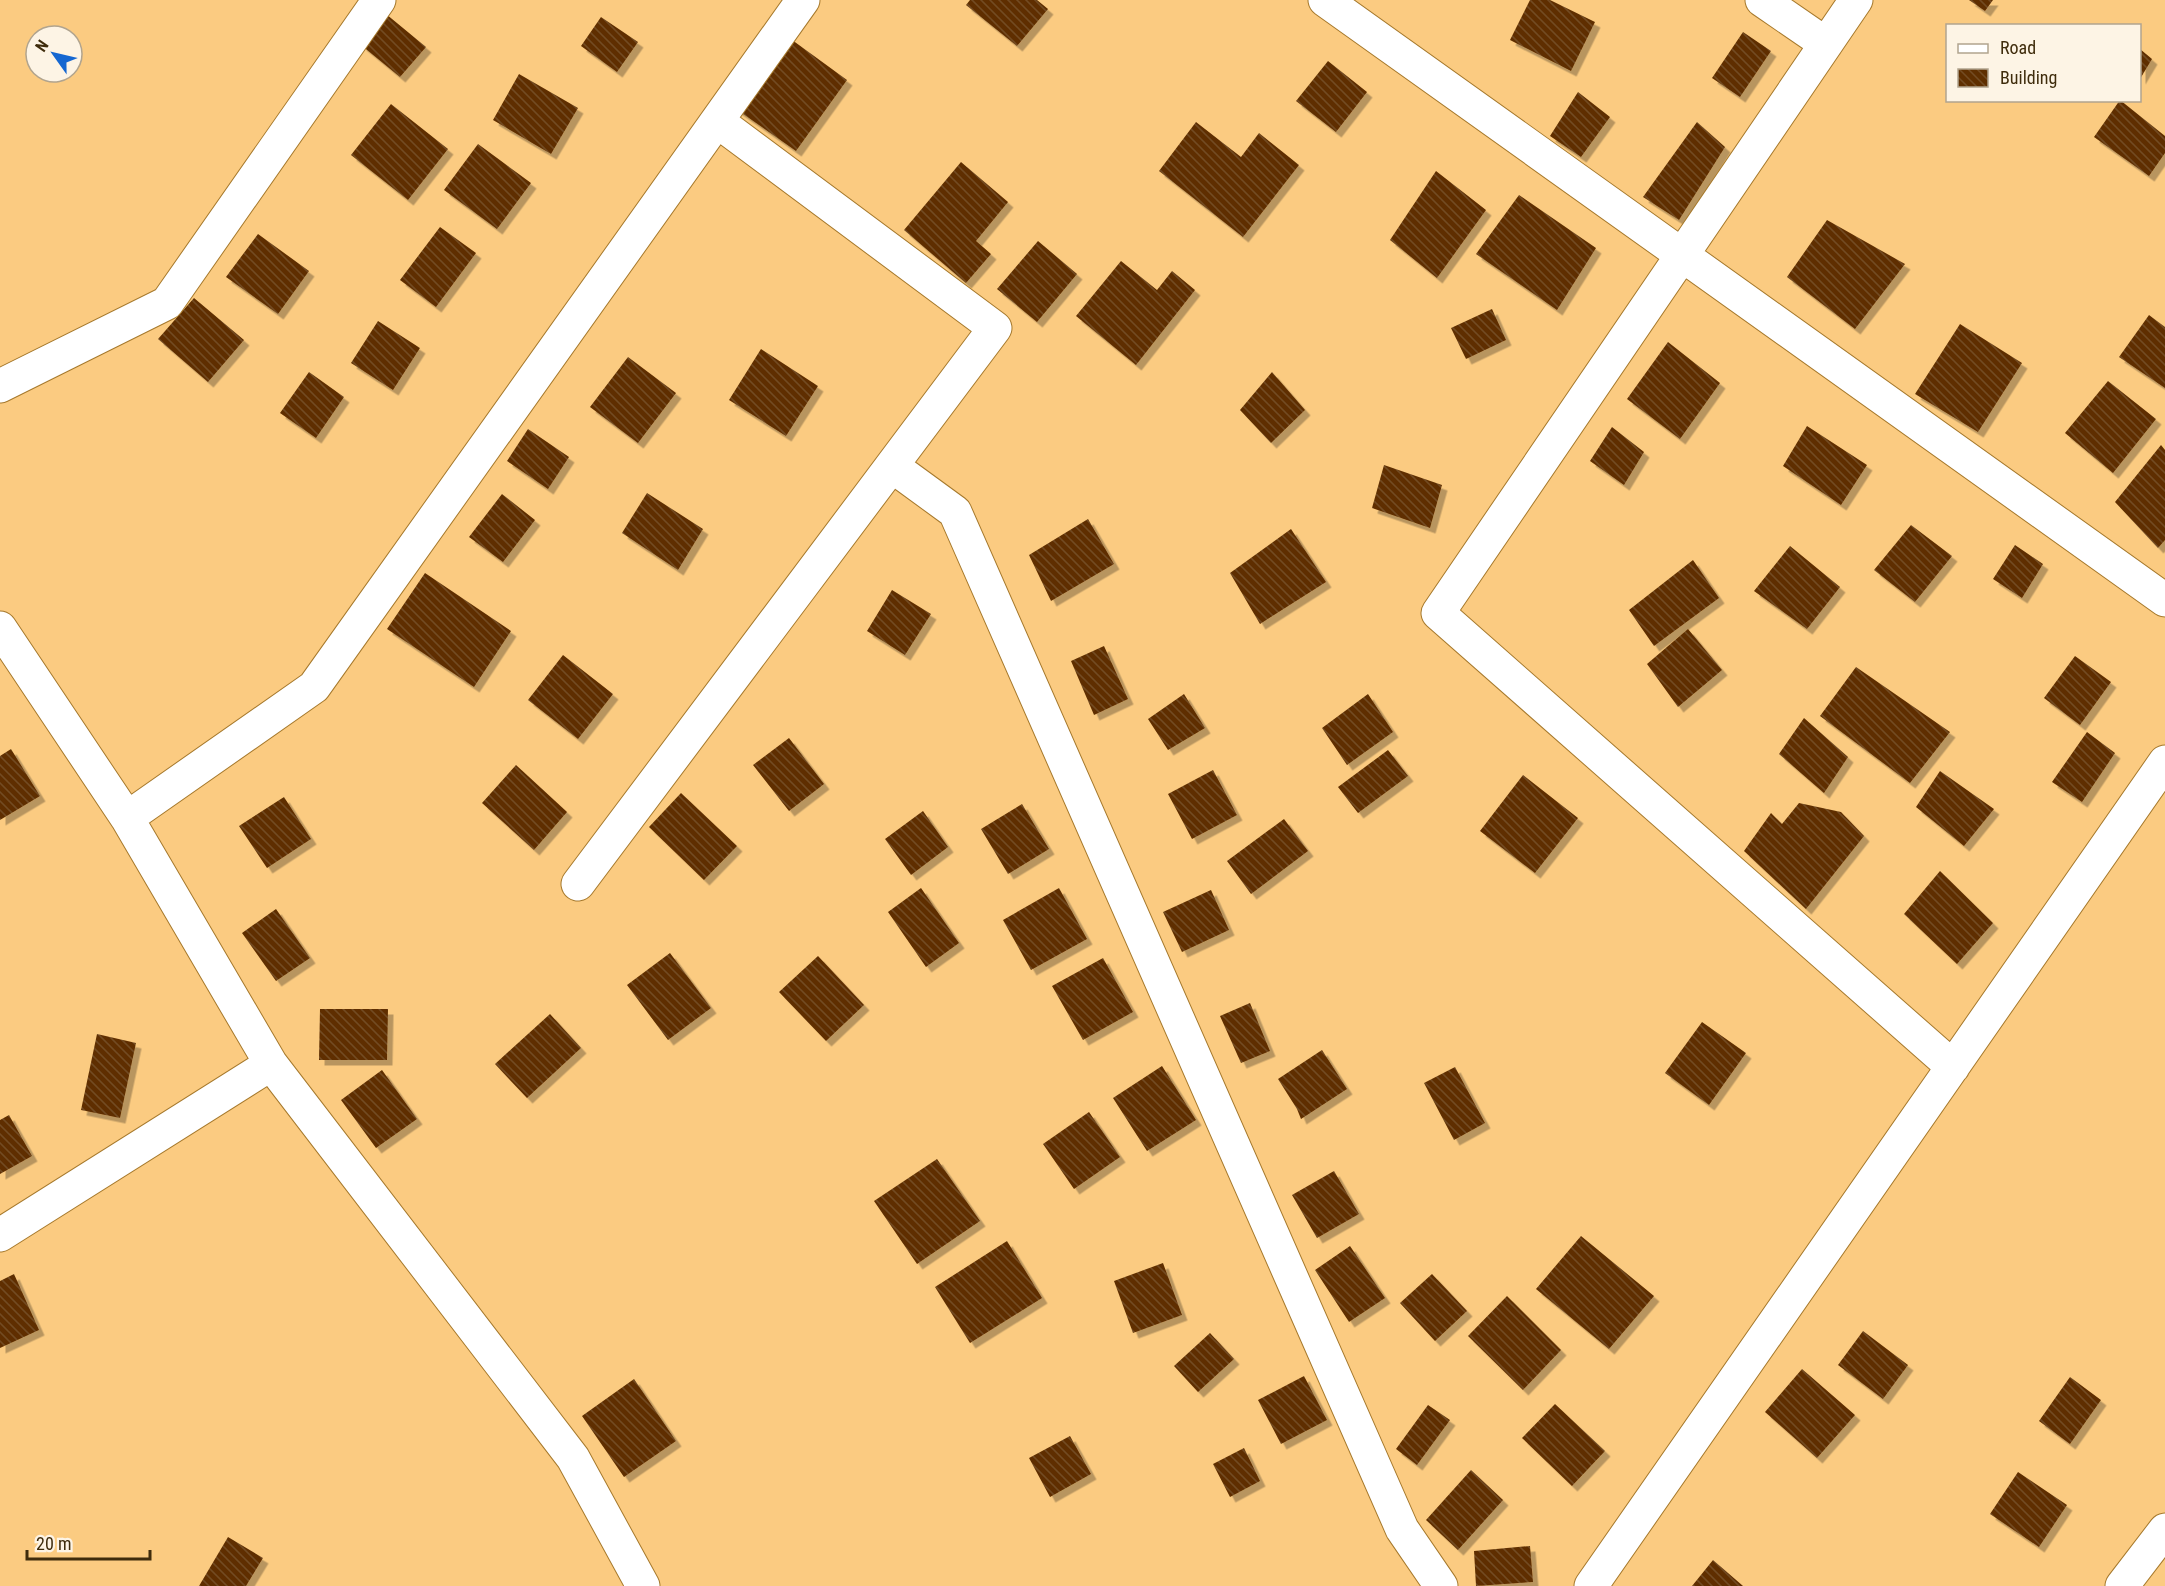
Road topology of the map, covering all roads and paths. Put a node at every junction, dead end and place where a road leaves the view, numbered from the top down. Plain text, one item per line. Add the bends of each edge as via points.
1 (379, 0) edge
2 (803, 0) edge
3 (1325, 0) edge
4 (1762, 0) edge
5 (1856, 0) edge
6 (1826, 44) junction
7 (717, 121) junction
8 (1682, 255) junction
9 (0, 386) edge
10 (892, 466) junction
11 (2165, 600) edge
12 (0, 628) edge
13 (2165, 762) edge
14 (127, 818) junction
15 (578, 884) dead end
16 (271, 1064) junction
17 (1953, 1066) junction
18 (0, 1235) edge
19 (2165, 1530) edge
20 (643, 1586) edge
21 (1442, 1586) edge
22 (1591, 1586) edge
23 (2122, 1586) edge

1 - 9 street via 167,303
2 - 7 street
3 - 8 street
4 - 6 street
5 - 6 street
6 - 8 street
7 - 10 street via 995,328
7 - 14 street via 314,687
8 - 11 street
8 - 17 street via 1438,613
10 - 15 street
10 - 21 street via 955,512 1402,1529
12 - 14 street
13 - 17 street
14 - 16 street
16 - 18 street
16 - 20 street via 573,1458
17 - 22 street
19 - 23 street

